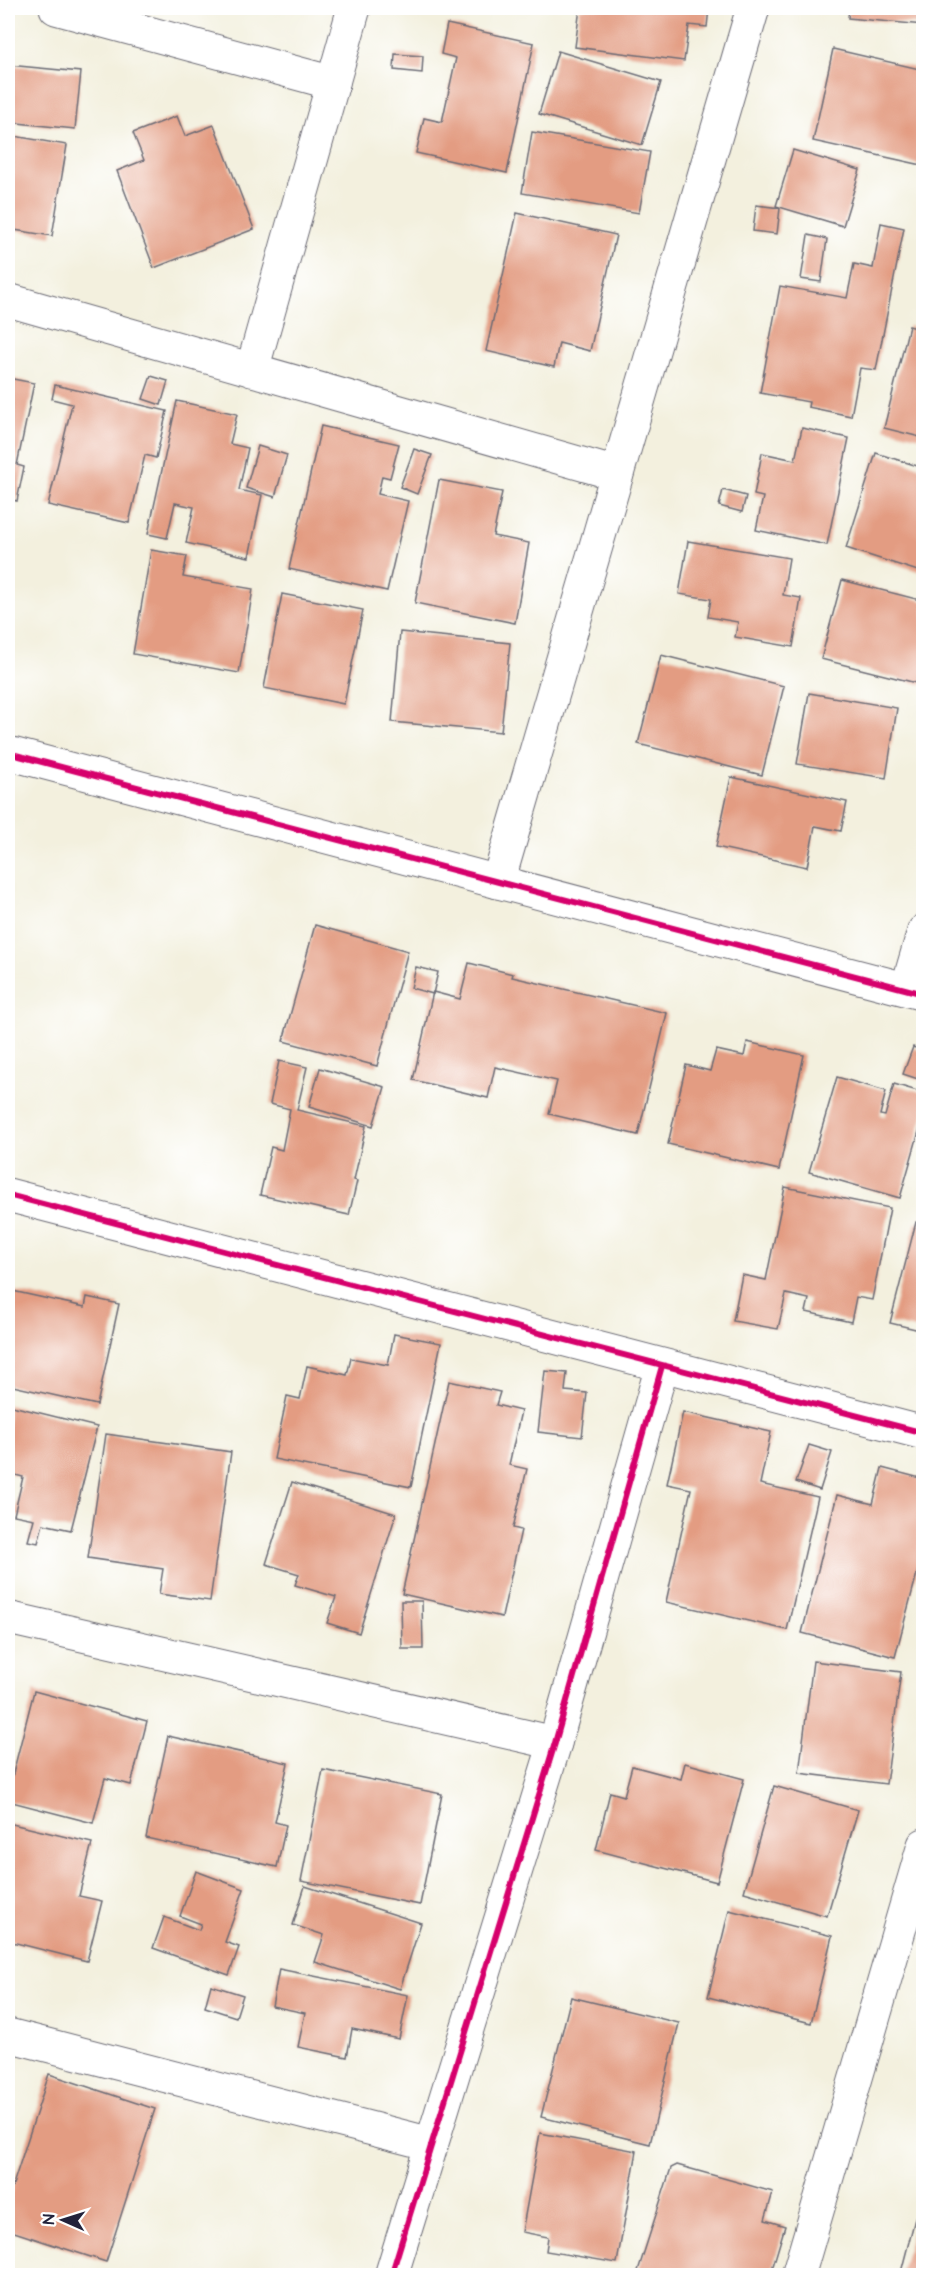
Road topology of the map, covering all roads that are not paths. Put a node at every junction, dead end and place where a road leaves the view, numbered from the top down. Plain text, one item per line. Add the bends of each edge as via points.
1 (56, 8) edge
2 (354, 8) edge
3 (753, 8) edge
4 (333, 83) junction
5 (8, 300) edge
6 (252, 370) junction
7 (617, 474) junction
8 (8, 753) edge
9 (498, 882) junction
10 (924, 931) edge
11 (915, 992) edge
12 (8, 1196) edge
13 (662, 1366) junction
14 (924, 1433) edge
15 (8, 1618) edge
16 (555, 1743) junction
17 (924, 1845) edge
18 (8, 2035) edge
19 (431, 2144) junction
20 (391, 2276) edge
21 (798, 2276) edge

1 - 4 street
2 - 4 street
3 - 7 street
4 - 6 street
5 - 6 street
6 - 7 street
7 - 9 street
8 - 9 street
9 - 11 street
10 - 11 street
12 - 13 street
13 - 14 street
13 - 16 street
15 - 16 street
16 - 19 street
17 - 21 street
18 - 19 street
19 - 20 street

